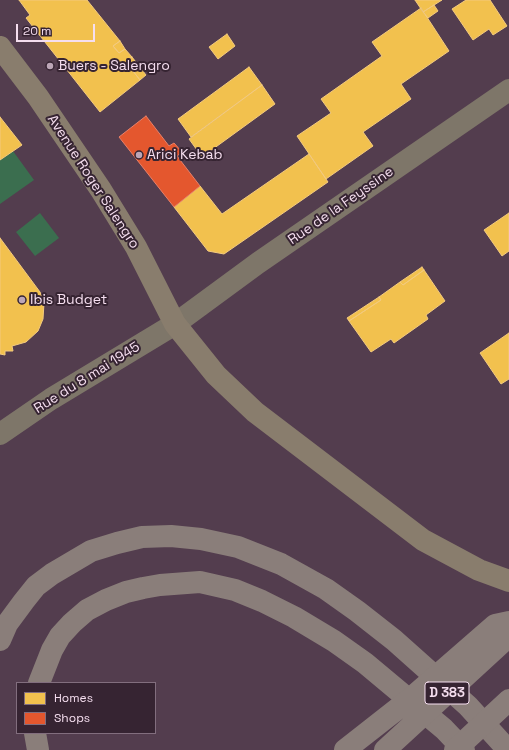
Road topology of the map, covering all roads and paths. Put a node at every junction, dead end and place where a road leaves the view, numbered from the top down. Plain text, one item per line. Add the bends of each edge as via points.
1 (0, 47) edge
2 (509, 90) edge
3 (175, 324) junction
4 (0, 434) edge
5 (509, 581) edge
6 (509, 622) edge
7 (509, 636) edge
8 (0, 640) edge
9 (39, 682) edge
10 (509, 700) edge
11 (35, 734) edge
12 (38, 750) edge
13 (345, 750) edge
14 (385, 750) edge
15 (455, 750) edge
16 (464, 750) edge
17 (508, 750) edge

1 - 3 main road, Avenue Roger Salengro via 38,97 101,190 136,247
2 - 3 street, Rue de la Feyssine via 258,263
3 - 4 street, Rue du 8 mai 1945
3 - 5 main road, Avenue Roger Salengro via 216,375 255,412 423,540 479,570
6 - 13 highway, bridge via 495,625
7 - 14 highway, D 383, bridge
8 - 17 highway via 7,624 36,586 91,551 142,537 171,536 238,547 281,564 326,589 358,611 468,706
9 - 16 highway via 60,636 87,610 106,600 142,588 200,582 235,590 262,601 334,641 365,663 444,729
10 - 15 highway, bridge
11 - 12 highway

